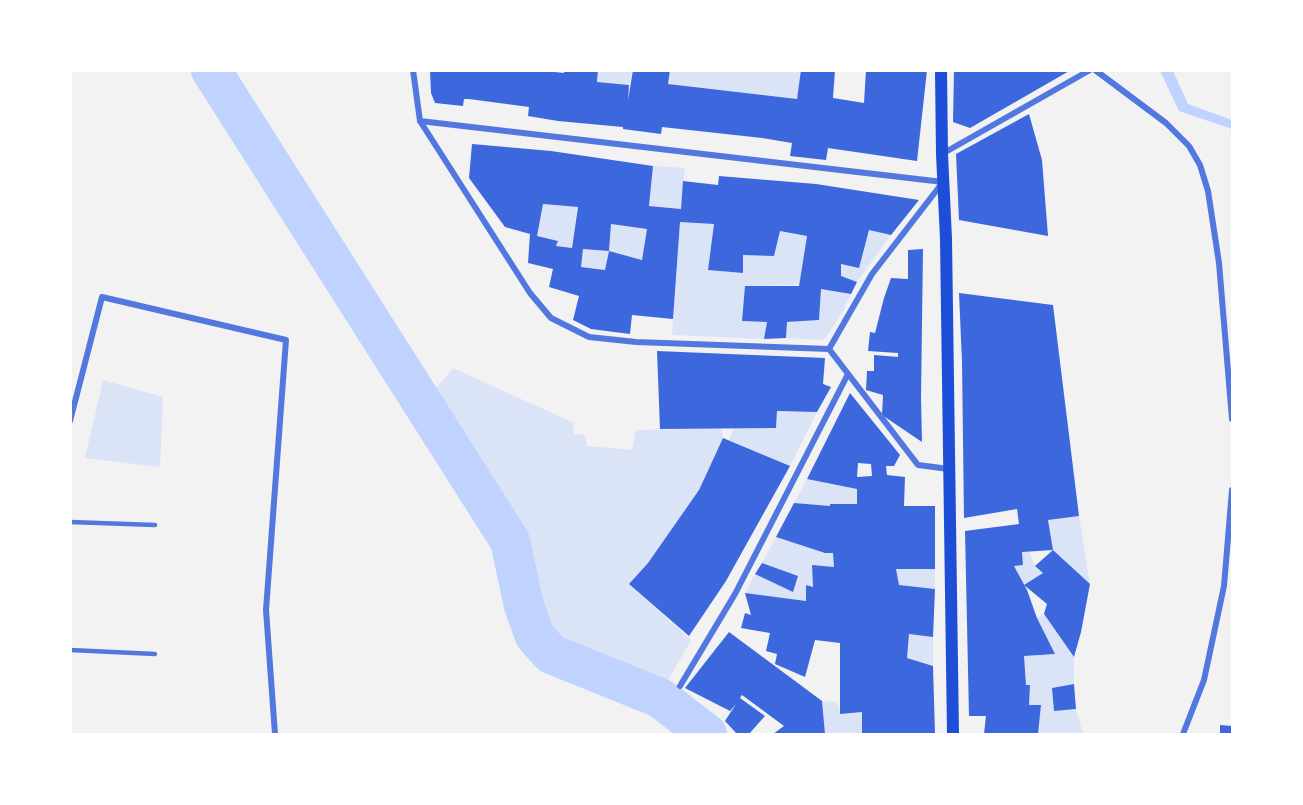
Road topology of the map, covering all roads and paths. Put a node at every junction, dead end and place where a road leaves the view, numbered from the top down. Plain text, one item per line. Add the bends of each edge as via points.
1 (413, 70) edge
2 (941, 70) edge
3 (1089, 70) edge
4 (1095, 70) edge
5 (420, 121) junction
6 (942, 154) junction
7 (943, 182) junction
8 (829, 349) junction
9 (848, 374) junction
10 (1231, 385) edge
11 (1233, 419) edge
12 (70, 421) edge
13 (950, 470) junction
14 (1233, 490) edge
15 (70, 522) edge
16 (155, 525) dead end
17 (70, 650) edge
18 (155, 654) dead end
19 (680, 686) dead end
20 (275, 735) edge
21 (953, 735) edge
22 (1183, 735) edge

1 - 5 street
2 - 6 main road
3 - 6 street
4 - 10 street via 1166,123 1189,146 1200,165 1208,190 1219,263
5 - 7 street
5 - 8 street via 530,293 551,318 601,339
6 - 7 main road
7 - 8 street via 872,274
7 - 13 main road
8 - 9 street
9 - 13 street via 918,465
9 - 19 street via 735,594
10 - 11 street
12 - 20 street via 102,297 286,340 266,610
13 - 21 main road
14 - 22 street via 1224,586 1204,680
15 - 16 lane
17 - 18 lane

